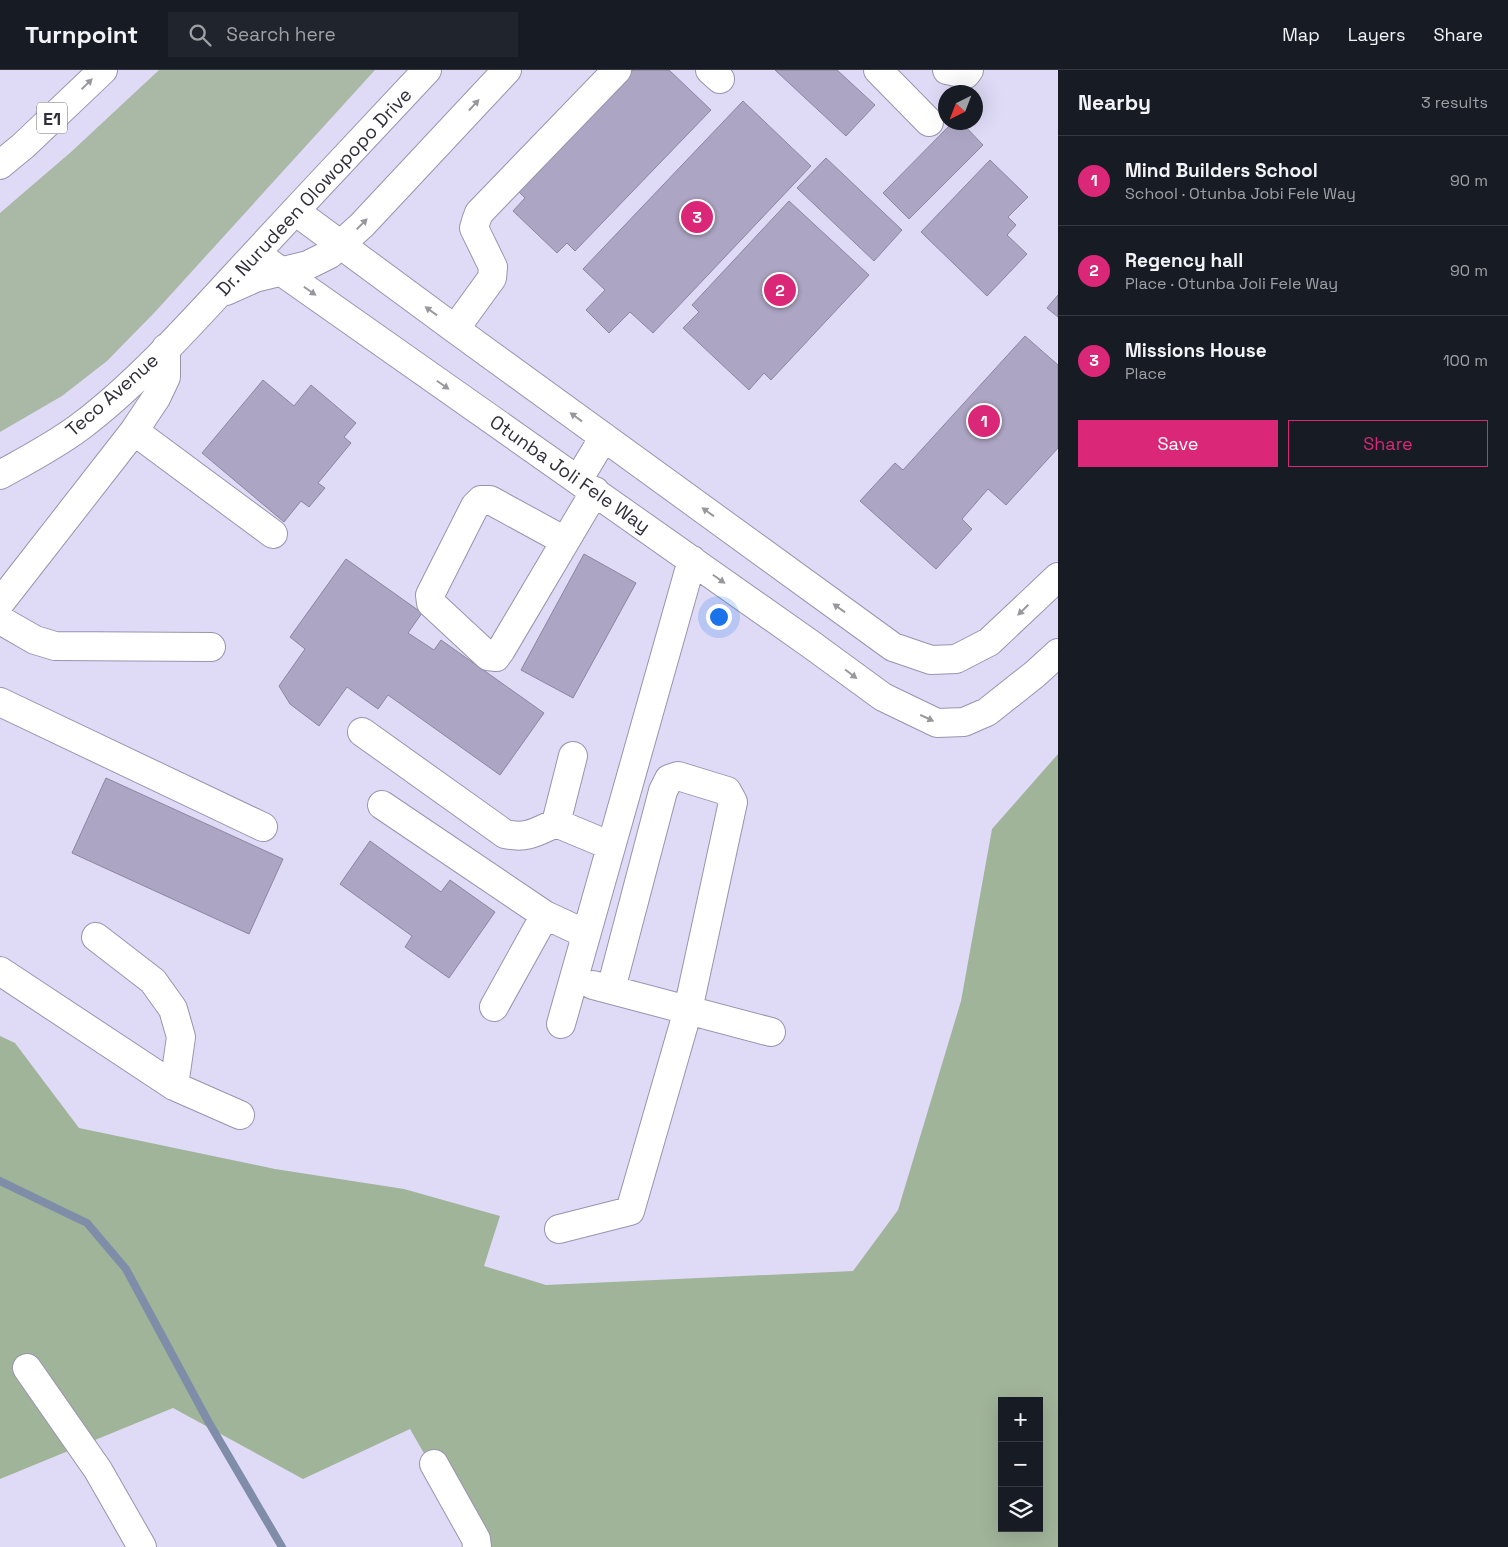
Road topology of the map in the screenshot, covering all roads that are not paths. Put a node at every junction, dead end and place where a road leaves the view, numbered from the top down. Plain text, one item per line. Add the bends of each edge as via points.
1 (103, 70) edge
2 (427, 70) edge
3 (507, 70) edge
4 (616, 70) edge
5 (878, 70) edge
6 (946, 70) edge
7 (969, 70) edge
8 (929, 122) dead end
9 (0, 165) edge
10 (295, 211) junction
11 (340, 245) junction
12 (256, 253) junction
13 (282, 272) junction
14 (213, 300) junction
15 (455, 329) junction
16 (166, 348) junction
17 (134, 431) junction
18 (604, 437) junction
19 (0, 475) edge
20 (586, 486) junction
21 (273, 534) dead end
22 (565, 541) junction
23 (692, 560) junction
24 (1058, 576) edge
25 (0, 603) edge
26 (0, 620) edge
27 (211, 647) dead end
28 (1058, 653) edge
29 (0, 702) edge
30 (362, 732) dead end
31 (573, 756) dead end
32 (382, 805) dead end
33 (556, 822) junction
34 (263, 827) dead end
35 (611, 846) junction
36 (545, 914) junction
37 (586, 934) junction
38 (96, 937) dead end
39 (0, 970) edge
40 (573, 980) junction
41 (611, 990) junction
42 (494, 1007) dead end
43 (688, 1010) junction
44 (561, 1024) dead end
45 (771, 1032) dead end
46 (174, 1086) junction
47 (240, 1116) dead end
48 (559, 1229) dead end
49 (27, 1368) dead end
50 (434, 1464) dead end
51 (142, 1547) edge
52 (477, 1547) edge

9 -> 1 main road, E1
2 - 10 main road, Dr. Nurudeen Olowopopo Drive
11 -> 3 main road, Dr. Nurudeen Olowopopo Drive
4 - 15 main road via 479,213 474,228 493,267 492,278
5 - 8 main road
6 - 7 main road via 966,74
10 - 11 main road
10 - 12 main road, Dr. Nurudeen Olowopopo Drive
11 - 13 main road, Dr. Nurudeen Olowopopo Drive via 308,265
15 -> 11 main road
12 - 13 main road, Otunba Joli Fele Way
12 - 14 main road, Dr. Nurudeen Olowopopo Drive
13 - 14 main road, Dr. Nurudeen Olowopopo Drive via 254,278
13 -> 20 main road, Otunba Joli Fele Way
14 - 16 main road, Teco Avenue
18 -> 15 main road
16 - 17 main road via 166,377
16 - 19 main road, Teco Avenue via 80,426
17 - 21 main road
17 - 25 main road
18 - 20 main road
24 -> 18 main road via 989,642 956,659 930,660 893,646
20 - 22 main road
20 - 23 main road, Otunba Joli Fele Way
22 - 22 main road via 490,500 481,500 430,595 431,603 488,656 496,657
23 -> 28 main road, Otunba Joli Fele Way via 882,697 937,723 964,722 987,712
23 - 35 main road
26 - 27 main road via 35,640 55,646
29 - 34 main road
30 - 33 main road via 505,834 530,835
31 - 33 main road
32 - 36 main road
33 - 35 main road
35 - 37 main road
36 - 37 main road
36 - 42 main road
37 - 40 main road
38 - 46 main road via 153,981 173,1009 181,1037
39 - 46 main road
40 - 41 main road
40 - 44 main road
41 - 43 main road
41 - 43 main road via 662,791 669,779 678,776 727,790 733,802
43 - 45 main road
43 - 48 main road via 630,1211
46 - 47 main road
49 - 51 main road via 98,1470
50 - 52 main road via 476,1539

